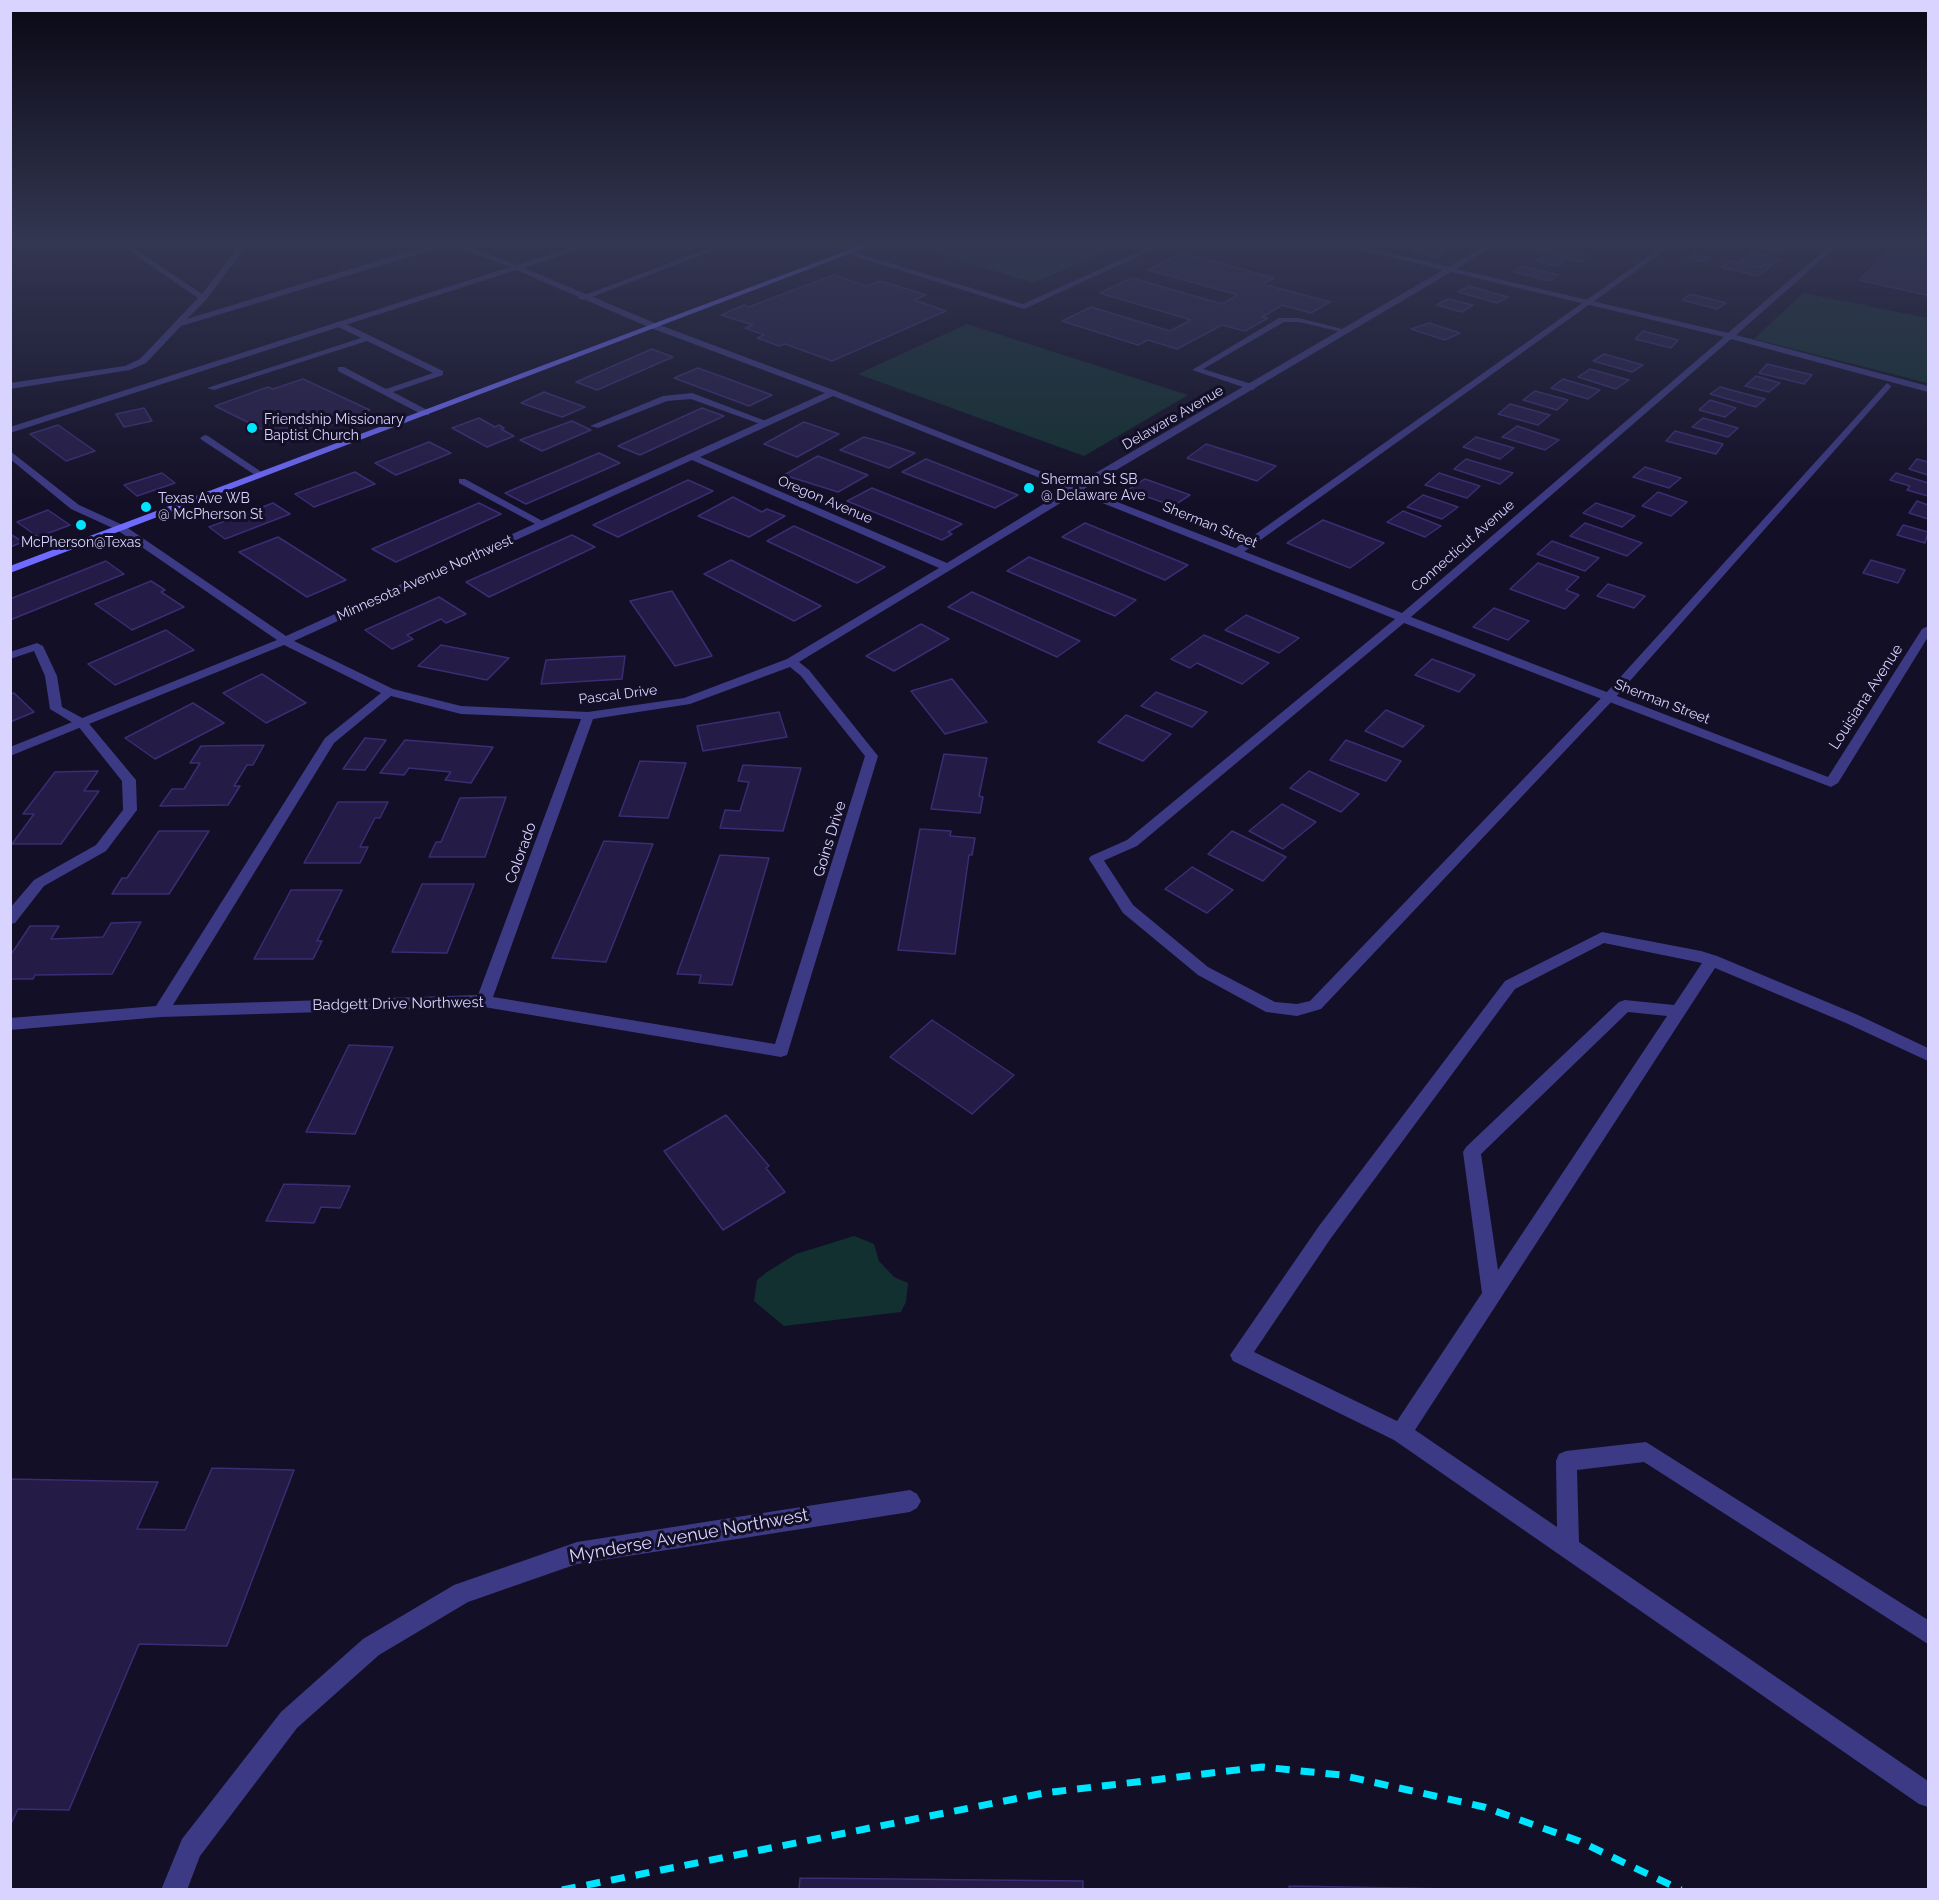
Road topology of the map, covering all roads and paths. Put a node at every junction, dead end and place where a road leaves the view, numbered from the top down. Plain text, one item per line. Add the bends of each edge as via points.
1 (173, 330) edge
2 (321, 330) edge
3 (351, 330) edge
4 (644, 330) edge
5 (664, 330) edge
6 (1265, 330) edge
7 (1337, 330) edge
8 (1350, 330) edge
9 (1552, 330) edge
10 (1702, 330) edge
11 (1737, 330) edge
12 (1346, 332) junction
13 (1730, 336) junction
14 (368, 338) junction
15 (341, 369) dead end
16 (10, 386) edge
17 (1887, 386) dead end
18 (1252, 387) junction
19 (210, 388) dead end
20 (1929, 389) edge
21 (385, 392) junction
22 (833, 393) junction
23 (426, 413) junction
24 (766, 423) junction
25 (595, 426) dead end
26 (10, 430) edge
27 (205, 438) dead end
28 (10, 454) edge
29 (692, 457) junction
30 (261, 475) junction
31 (462, 481) dead end
32 (1076, 489) junction
33 (543, 524) junction
34 (121, 528) junction
35 (1237, 552) junction
36 (947, 567) junction
37 (10, 570) edge
38 (1403, 618) junction
39 (1929, 629) edge
40 (285, 641) junction
41 (10, 656) edge
42 (791, 662) junction
43 (389, 692) junction
44 (1609, 697) junction
45 (588, 716) junction
46 (82, 723) junction
47 (10, 752) edge
48 (1831, 783) joint
49 (10, 919) edge
50 (1712, 960) junction
51 (484, 1001) junction
52 (161, 1011) junction
53 (1678, 1011) junction
54 (10, 1024) edge
55 (782, 1051) joint
56 (1929, 1055) edge
57 (1492, 1294) junction
58 (1401, 1432) junction
59 (910, 1501) dead end
60 (1568, 1548) junction
61 (1929, 1633) edge
62 (1929, 1795) edge
63 (174, 1890) edge

1 - 16 street via 143,361 127,368
2 - 26 street
3 - 14 street
4 - 23 street
5 - 22 street, Sherman Street
6 - 18 street via 1196,370
7 - 12 street
8 - 12 street, Delaware Avenue
9 - 35 street
10 - 13 street
11 - 13 street, Connecticut Avenue
12 - 18 street, Delaware Avenue
13 - 20 street
13 - 38 street, Connecticut Avenue
14 - 19 street
14 - 21 street via 440,373
15 - 21 street
17 - 44 street
18 - 32 street, Delaware Avenue
21 - 23 street
22 - 24 street, Minnesota Avenue Northwest
22 - 32 street, Sherman Street
23 - 30 street
24 - 25 street via 692,396 666,398
24 - 29 street, Minnesota Avenue Northwest
27 - 30 street
28 - 34 street, Pascal Drive via 75,507
29 - 33 street, Minnesota Avenue Northwest
29 - 36 street, Oregon Avenue
30 - 34 street
31 - 33 street
32 - 35 street, Sherman Street
32 - 36 street, Pascal Drive
33 - 40 street, Minnesota Avenue Northwest
34 - 37 street
34 - 40 street, Pascal Drive
35 - 38 street, Sherman Street
36 - 42 street, Pascal Drive
38 - 44 street, Sherman Street
38 - 44 street, Connecticut Avenue via 1132,843 1096,859 1128,909 1203,971 1272,1008 1298,1010 1315,1005
39 - 48 street, Louisiana Avenue
40 - 43 street, Pascal Drive
40 - 46 street, Minnesota Avenue Northwest
41 - 46 street via 38,646 51,676 56,709
42 - 45 street, Pascal Drive via 686,701
42 - 55 street, Goins Drive via 805,673 872,756
43 - 45 street, Pascal Drive via 460,710
43 - 52 street via 329,741
44 - 48 street, Sherman Street
45 - 51 street, Colorado
46 - 47 street, Minnesota Avenue Northwest
46 - 49 street via 129,780 130,810 101,848 39,883
50 - 53 street
50 - 56 street
50 - 58 street via 1602,937 1510,985 1325,1232 1240,1355
51 - 52 street, Badgett Drive Northwest
51 - 55 street, Badgett Drive Northwest
52 - 54 street, Badgett Drive Northwest
53 - 57 street
53 - 57 street via 1625,1006 1472,1152
57 - 58 street
58 - 60 street
59 - 63 street, Mynderse Avenue Northwest via 578,1553 462,1593 371,1647 289,1720 191,1848
60 - 61 street via 1566,1461 1646,1452
60 - 62 street

